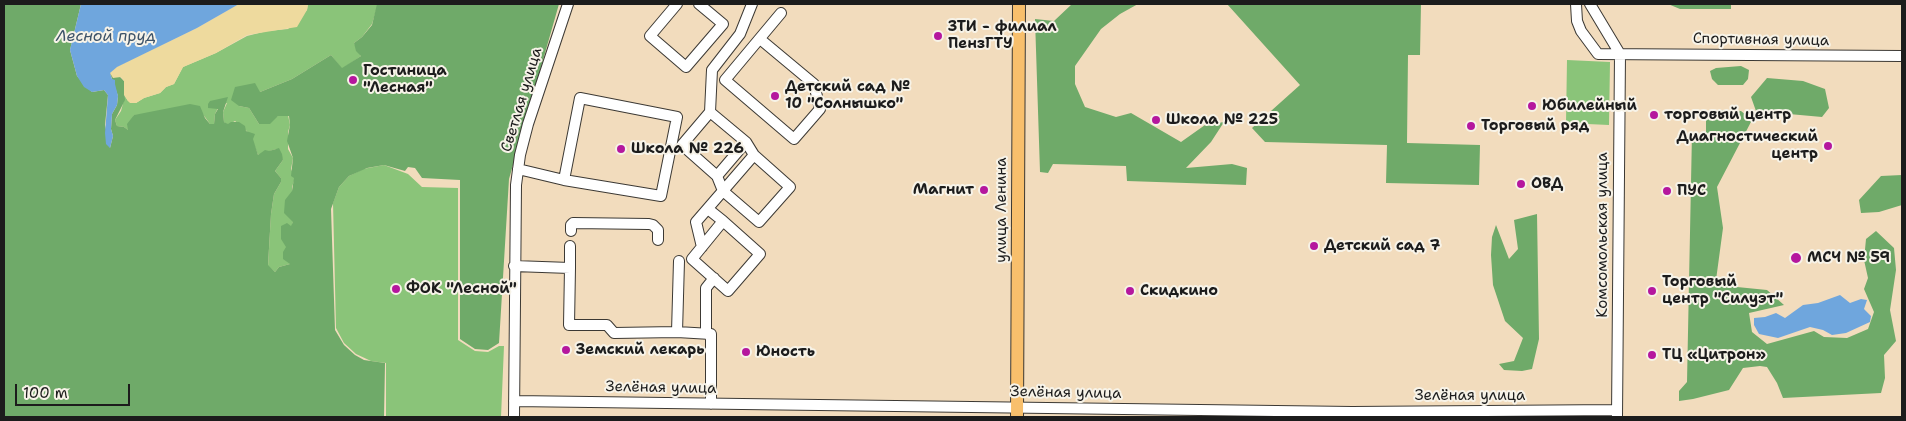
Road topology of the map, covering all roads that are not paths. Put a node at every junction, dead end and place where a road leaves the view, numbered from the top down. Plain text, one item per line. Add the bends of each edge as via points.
1 (568, 4) edge
2 (662, 4) edge
3 (699, 4) edge
4 (752, 4) edge
5 (1019, 4) edge
6 (1576, 4) edge
7 (1591, 6) edge
8 (674, 7) edge
9 (781, 13) dead end
10 (1577, 16) junction
11 (760, 39) junction
12 (1620, 54) junction
13 (1902, 56) edge
14 (710, 112) junction
15 (746, 142) junction
16 (754, 155) junction
17 (518, 170) junction
18 (717, 176) junction
19 (564, 180) junction
20 (723, 191) junction
21 (708, 208) junction
22 (723, 222) junction
23 (571, 231) dead end
24 (658, 240) dead end
25 (570, 246) dead end
26 (702, 247) junction
27 (679, 261) dead end
28 (514, 266) junction
29 (570, 268) junction
30 (714, 278) junction
31 (677, 332) junction
32 (706, 334) junction
33 (514, 401) junction
34 (711, 404) junction
35 (1017, 412) edge
36 (1617, 414) edge
37 (514, 417) edge

1 - 17 street, Светлая улица via 528,124
2 - 8 street
3 - 8 street via 723,24 686,67 650,36
4 - 14 street via 740,34 712,70
5 - 35 main road, улица Ленина
6 - 10 street
7 - 10 street via 1582,8
7 - 12 street
9 - 11 street
10 - 12 street via 1581,30 1598,54
11 - 11 street via 814,84 820,109 794,139 725,80
12 - 13 street, Спортивная улица
12 - 36 street, Комсомольская улица
14 - 15 street
14 - 18 street via 682,145
15 - 16 street
15 - 18 street
16 - 20 street
16 - 20 street via 790,187 759,222
17 - 19 street
17 - 28 street, Светлая улица
18 - 20 street
19 - 19 street via 661,196 677,117 580,98
20 - 21 street
21 - 22 street
21 - 26 street via 696,222
22 - 26 street
22 - 30 street via 760,254 728,291
23 - 24 street via 573,223 649,224 656,227
25 - 29 street
26 - 30 street via 692,259
27 - 31 street
28 - 29 street
28 - 33 street, Светлая улица
29 - 31 street via 569,324 607,325 614,333
30 - 32 street via 706,288
31 - 32 street
32 - 34 street via 711,334
33 - 34 street, Зелёная улица
33 - 37 street, Светлая улица
34 - 35 street, Зелёная улица
35 - 36 street, Зелёная улица

